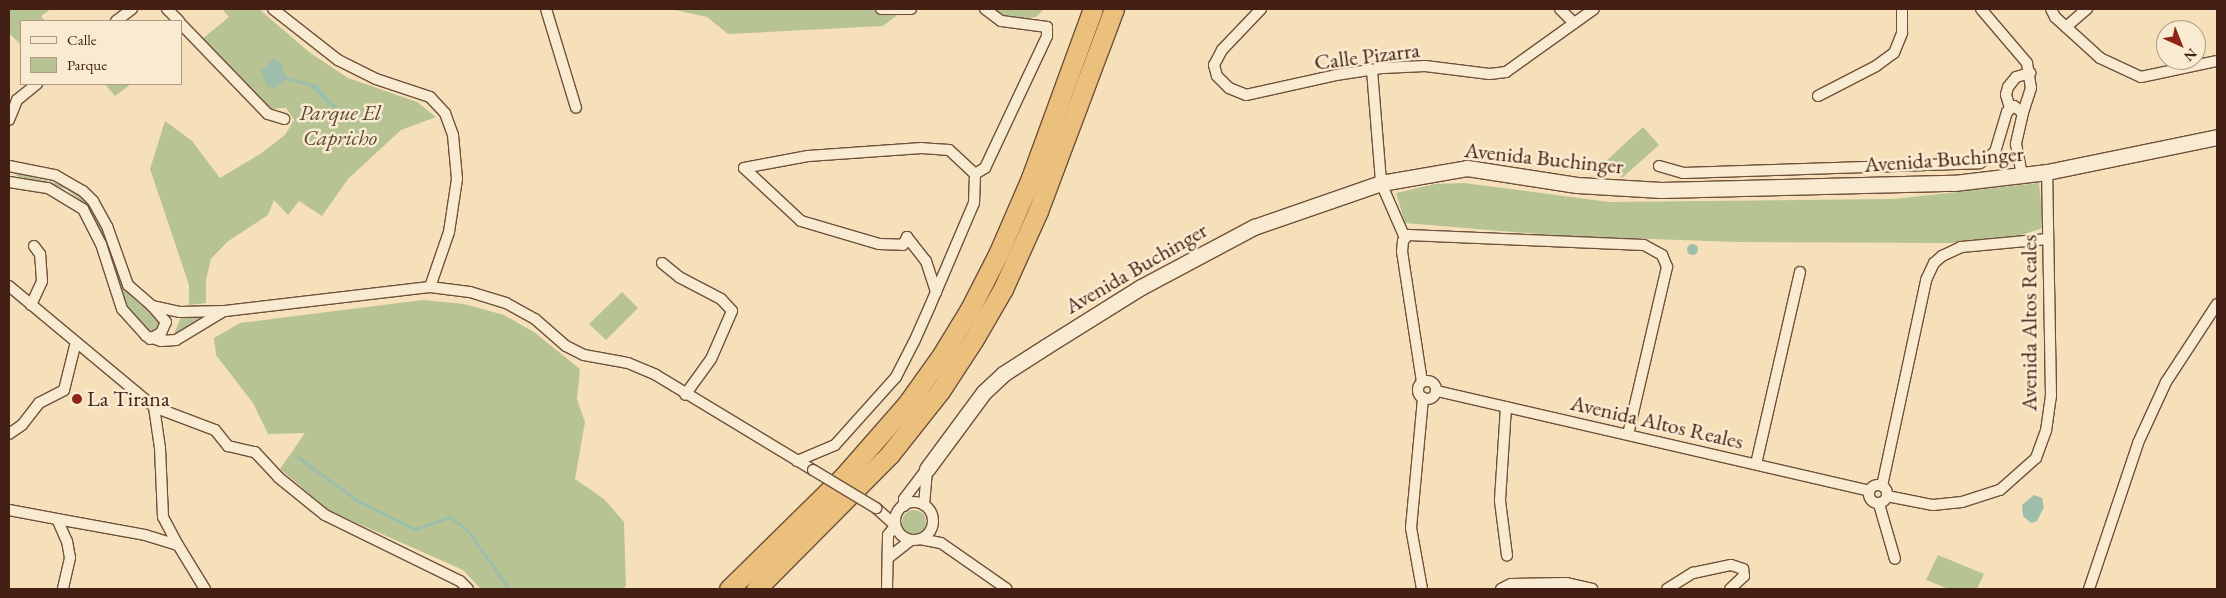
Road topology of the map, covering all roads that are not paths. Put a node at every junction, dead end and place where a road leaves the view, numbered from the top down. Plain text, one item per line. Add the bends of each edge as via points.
1 (132, 9) edge
2 (167, 9) edge
3 (274, 9) edge
4 (546, 9) edge
5 (881, 9) edge
6 (911, 9) edge
7 (985, 9) edge
8 (1093, 9) edge
9 (1114, 9) edge
10 (1261, 9) edge
11 (1560, 9) edge
12 (1594, 9) edge
13 (1902, 9) edge
14 (1981, 9) edge
15 (2051, 9) edge
16 (2087, 9) edge
17 (117, 20) edge
18 (178, 20) edge
19 (1574, 23) junction
20 (182, 25) edge
21 (2066, 27) junction
22 (2217, 61) edge
23 (1372, 70) junction
24 (2030, 73) junction
25 (37, 85) edge
26 (1818, 96) dead end
27 (576, 108) dead end
28 (2010, 108) junction
29 (2023, 113) junction
30 (284, 119) dead end
31 (9, 120) edge
32 (2217, 137) edge
33 (765, 164) junction
34 (9, 166) edge
35 (1659, 166) dead end
36 (2047, 172) junction
37 (975, 174) junction
38 (2022, 175) junction
39 (9, 182) edge
40 (1381, 183) junction
41 (761, 186) junction
42 (1405, 238) junction
43 (2048, 239) junction
44 (34, 246) dead end
45 (662, 263) dead end
46 (1800, 272) dead end
47 (9, 286) edge
48 (430, 287) junction
49 (936, 292) junction
50 (2217, 304) edge
51 (31, 305) junction
52 (152, 306) junction
53 (225, 311) junction
54 (150, 339) junction
55 (76, 342) junction
56 (1422, 382) junction
57 (1436, 391) junction
58 (685, 395) junction
59 (1423, 398) junction
60 (154, 407) junction
61 (1506, 407) junction
62 (9, 434) edge
63 (1628, 434) junction
64 (797, 461) junction
65 (1756, 464) junction
66 (927, 468) junction
67 (1882, 486) junction
68 (1869, 491) junction
69 (1887, 496) junction
70 (1879, 504) junction
71 (924, 506) junction
72 (902, 507) junction
73 (876, 508) junction
74 (9, 510) edge
75 (56, 520) junction
76 (895, 525) junction
77 (932, 526) junction
78 (915, 540) junction
79 (941, 543) junction
80 (178, 545) junction
81 (1507, 556) dead end
82 (888, 558) junction
83 (1894, 559) dead end
84 (63, 589) edge
85 (204, 589) edge
86 (468, 589) edge
87 (729, 589) edge
88 (756, 589) edge
89 (887, 589) edge
90 (1007, 589) edge
91 (1422, 589) edge
92 (1501, 589) edge
93 (1592, 589) edge
94 (1667, 589) edge
95 (1730, 589) edge
96 (2088, 589) edge

1 - 17 street
2 - 18 street
3 - 48 street via 338,60 376,79 430,97 445,113 453,135 456,179 449,232
4 - 27 street
5 - 6 street
7 - 37 street via 1001,21 1047,27 1047,36 985,168
8 - 87 highway via 1028,186 970,309 906,404 844,476
9 - 88 highway via 1038,211 1003,289 974,339 940,391 890,454
10 - 23 street, Calle Pizarra via 1222,50 1214,66 1217,76 1229,88 1246,95
11 - 19 street
12 - 19 street, Calle Pizarra
13 - 26 street via 1902,33 1894,53
14 - 24 street via 2024,58
15 - 21 street
16 - 21 street
19 - 23 street, Calle Pizarra via 1506,72 1490,74 1425,66
20 - 30 street via 268,114
21 - 22 street via 2100,58 2141,76
23 - 40 street
24 - 28 street via 2012,80 2006,95
24 - 29 street via 2032,88
25 - 31 street via 17,100
28 - 29 street via 2019,107
28 - 35 street via 1995,152 1980,163 1682,174
29 - 38 street via 2016,144
32 - 36 street, Avenida Buchinger
33 - 37 street via 808,156 922,148 949,150
33 - 41 street
33 - 41 street via 744,168
34 - 52 street via 55,175 83,191 93,201 107,226 126,280 138,297
36 - 38 street, Avenida Buchinger
36 - 43 street, Avenida Altos Reales
37 - 49 street via 974,203
38 - 40 street, Avenida Buchinger via 1926,184 1661,190 1577,185 1467,168
39 - 54 street via 48,188 75,201 83,209 101,244 122,309
40 - 42 street
40 - 66 street, Avenida Buchinger via 1254,227 1141,287 1053,342 1003,374 984,392
41 - 49 street via 802,221 879,244 903,245 907,237 926,261
42 - 56 street via 1402,252
42 - 63 street via 1416,233 1649,246 1662,255 1667,267
43 - 67 street via 1961,248 1934,263 1926,280
43 - 69 street, Avenida Altos Reales via 2051,396 2046,431 2036,458 2000,490 1962,502 1933,504
44 - 51 street via 40,254 42,281
45 - 58 street via 679,277 721,299 732,311 711,359
46 - 65 street
47 - 51 street
48 - 53 street
48 - 58 street via 470,292 506,304 535,318 566,346 584,355 628,363 656,375
49 - 64 street via 903,365 888,388 834,445
50 - 96 street via 2186,348 2138,442
51 - 55 street
52 - 53 street via 180,312
52 - 54 street via 166,322 161,333
53 - 54 street via 176,340
55 - 60 street
55 - 62 street via 64,390 39,403 22,425
56 - 57 street via 1432,382
56 - 59 street via 1418,388
57 - 59 street via 1433,397
57 - 61 street, Avenida Altos Reales
58 - 64 street
59 - 91 street via 1411,528
60 - 80 street via 164,517
60 - 86 street via 215,430 228,446 255,452 278,477 324,515 460,581
61 - 63 street, Avenida Altos Reales
61 - 81 street via 1500,501
63 - 65 street, Avenida Altos Reales
64 - 73 street, bridge
65 - 68 street, Avenida Altos Reales
66 - 71 street, Avenida Buchinger via 923,484
66 - 72 street, Avenida Buchinger via 904,499
67 - 68 street via 1873,486
67 - 69 street
68 - 70 street via 1870,500
69 - 70 street
70 - 83 street
71 - 72 street via 912,502
71 - 77 street via 932,517
72 - 73 street
72 - 76 street
73 - 76 street
74 - 75 street
75 - 80 street via 145,535
75 - 84 street via 67,541 70,558
76 - 78 street via 902,536
76 - 82 street via 888,535
77 - 78 street
77 - 79 street
78 - 79 street
78 - 82 street
79 - 90 street
80 - 85 street
82 - 89 street
92 - 93 street via 1511,584 1567,583
94 - 95 street via 1693,573 1731,565 1743,569 1744,576

